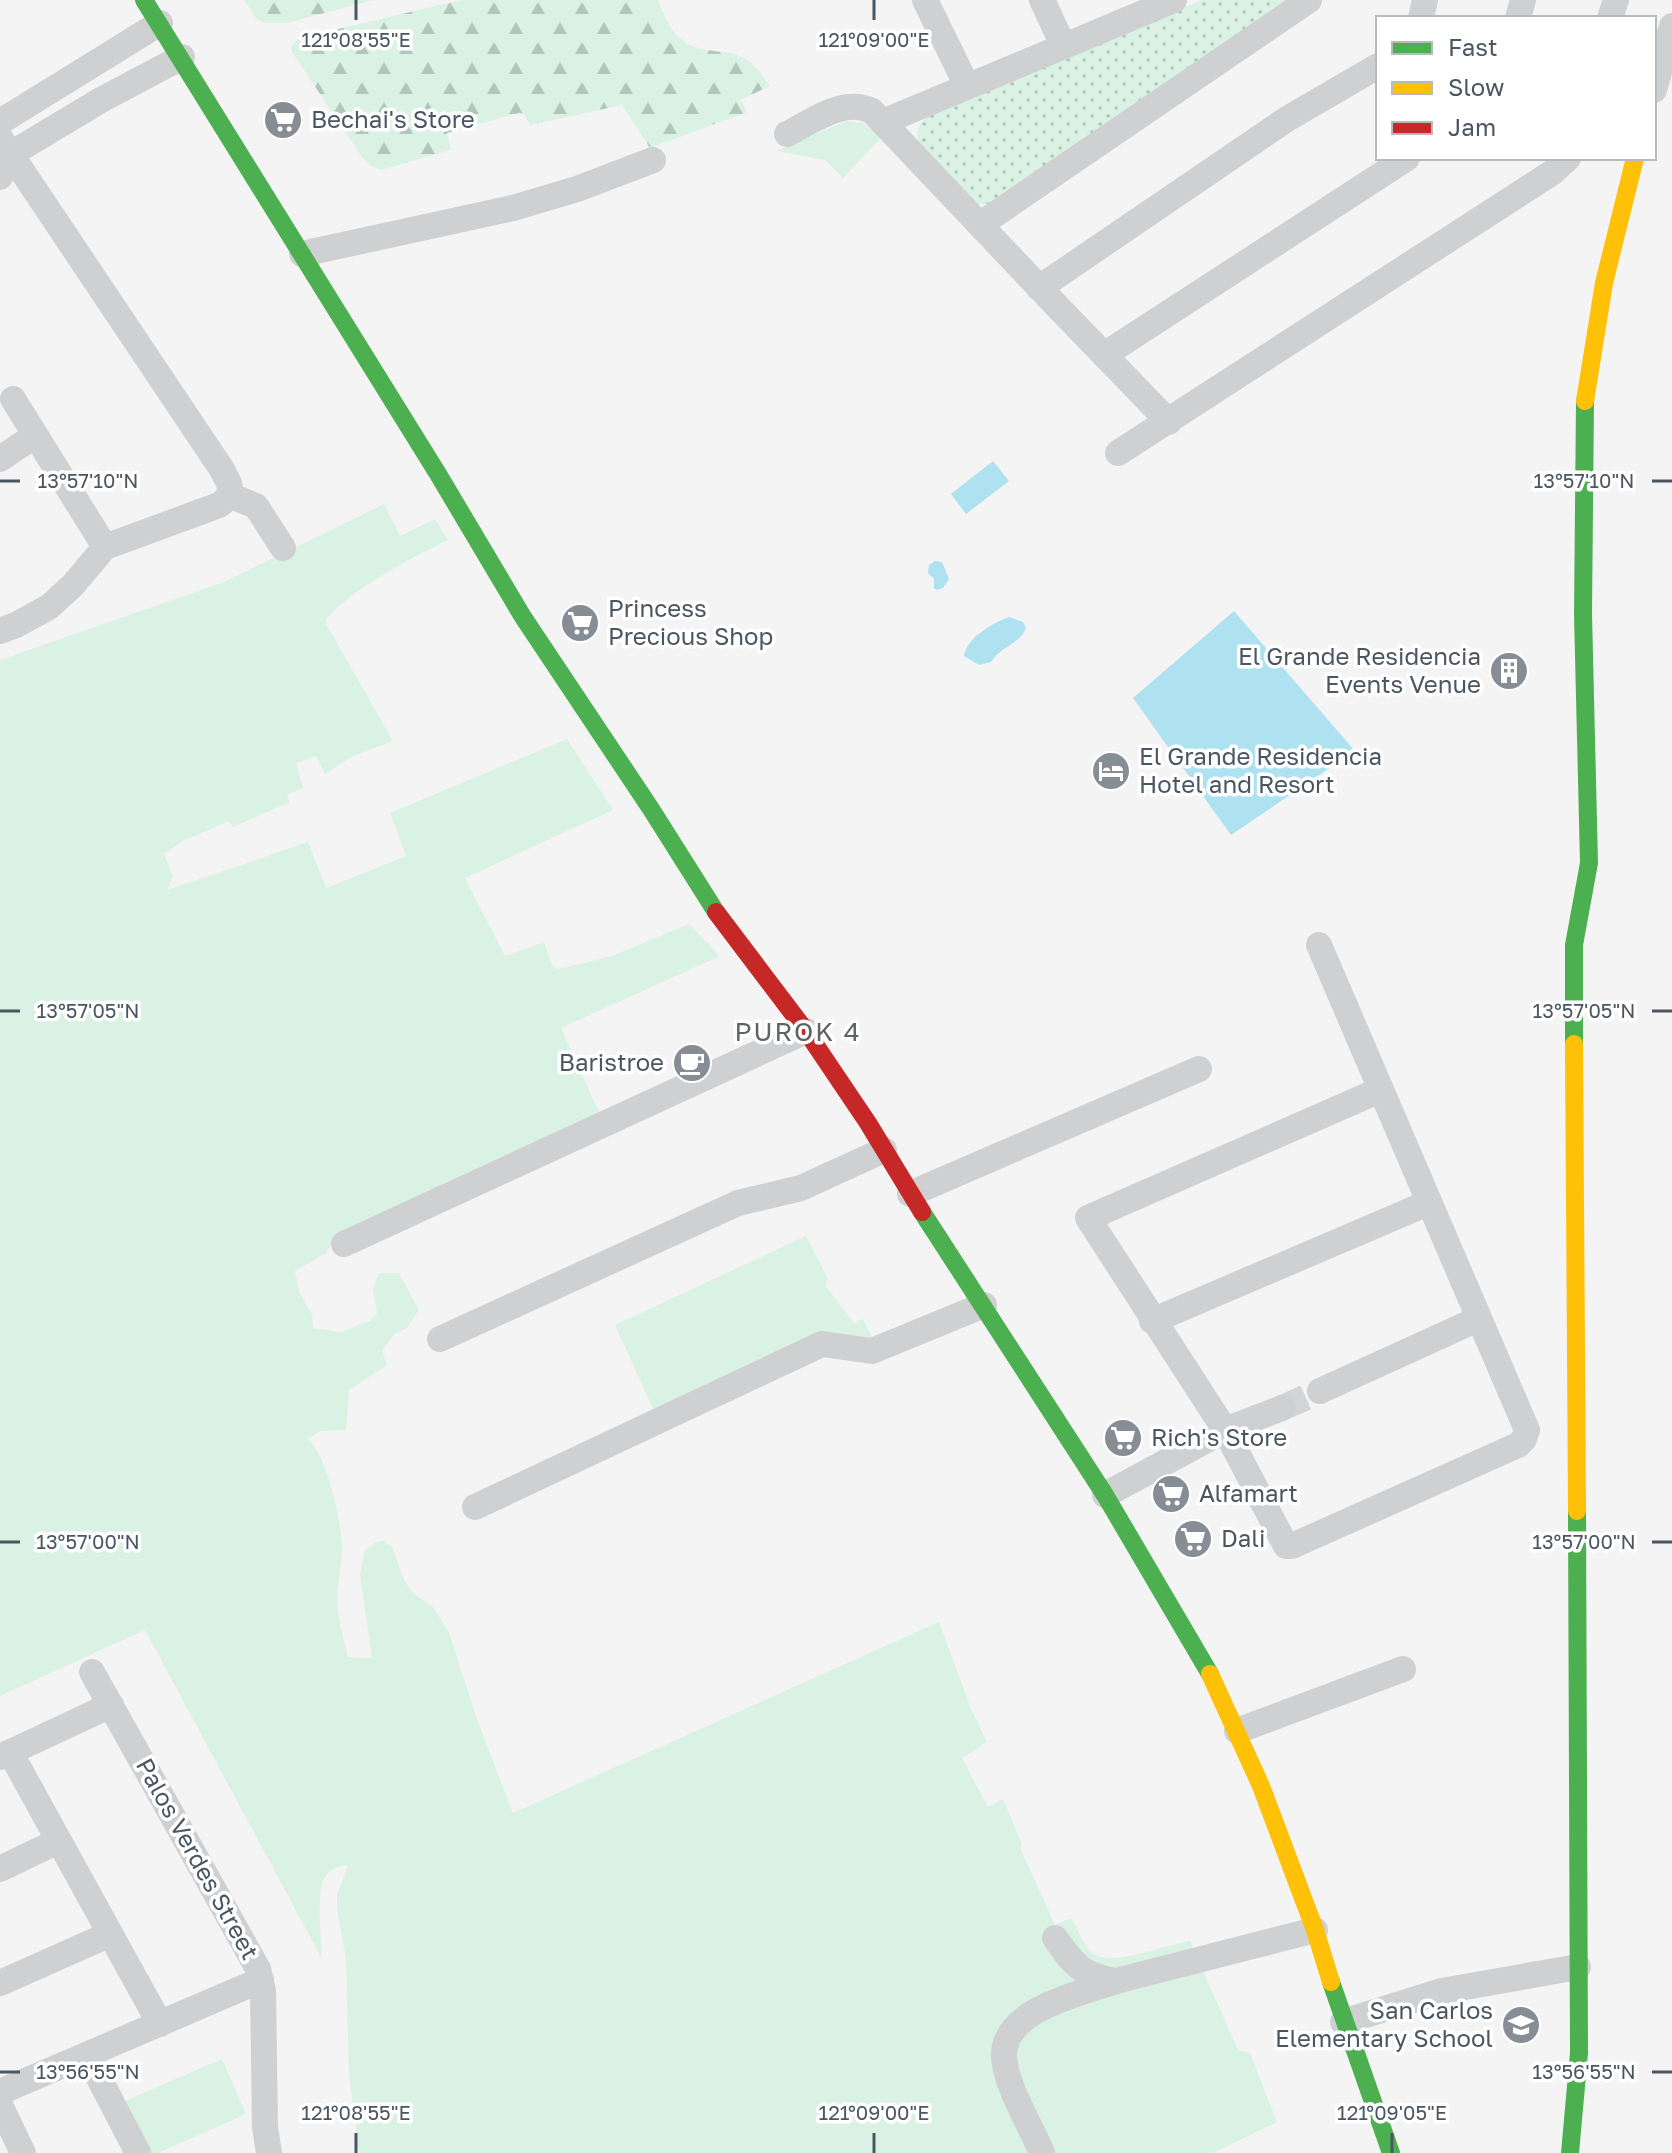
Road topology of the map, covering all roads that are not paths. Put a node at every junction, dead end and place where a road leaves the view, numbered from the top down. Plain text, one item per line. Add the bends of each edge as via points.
1 (144, 0) edge
2 (925, 0) edge
3 (1042, 0) edge
4 (1174, 0) edge
5 (1309, 0) edge
6 (160, 23) junction
7 (1672, 26) edge
8 (1063, 45) junction
9 (182, 57) junction
10 (1376, 67) edge
11 (1656, 83) edge
12 (60, 86) junction
13 (967, 86) junction
14 (78, 114) junction
15 (0, 122) edge
16 (883, 122) junction
17 (787, 134) dead end
18 (4, 156) edge
19 (653, 160) dead end
20 (1404, 160) edge
21 (1566, 160) edge
22 (1635, 160) edge
23 (981, 224) junction
24 (302, 254) junction
25 (1039, 288) junction
26 (1104, 355) junction
27 (13, 399) dead end
28 (1169, 422) junction
29 (34, 436) junction
30 (1118, 453) dead end
31 (0, 459) edge
32 (231, 496) junction
33 (105, 547) junction
34 (283, 548) dead end
35 (0, 631) edge
36 (1319, 945) dead end
37 (806, 1031) junction
38 (1199, 1069) dead end
39 (1380, 1090) junction
40 (884, 1150) junction
41 (910, 1194) junction
42 (1428, 1203) junction
43 (344, 1244) dead end
44 (984, 1305) junction
45 (1478, 1319) junction
46 (1152, 1321) junction
47 (440, 1339) dead end
48 (1320, 1391) tunnel mouth
49 (1282, 1408) tunnel mouth
50 (1225, 1430) junction
51 (1105, 1495) junction
52 (475, 1507) dead end
53 (1403, 1669) dead end
54 (92, 1672) dead end
55 (111, 1705) junction
56 (1237, 1731) junction
57 (5, 1754) edge
58 (58, 1841) junction
59 (0, 1869) edge
60 (1315, 1930) junction
61 (108, 1935) junction
62 (1055, 1938) dead end
63 (1578, 1967) junction
64 (261, 1980) junction
65 (1116, 1981) junction
66 (0, 1983) edge
67 (1343, 2022) junction
68 (160, 2024) junction
69 (87, 2055) junction
70 (0, 2092) edge
71 (0, 2105) edge
72 (23, 2153) edge
73 (138, 2153) edge
74 (269, 2153) edge
75 (1042, 2153) edge
76 (1391, 2153) edge
77 (1570, 2153) edge

1 - 6 street
2 - 13 street
3 - 8 street
4 - 8 street
5 - 23 street
6 - 9 street
6 - 12 street
7 - 11 street
8 - 13 street
9 - 14 street
9 - 24 street
10 - 25 street via 1287,119
12 - 14 street
12 - 15 street
13 - 16 street
14 - 18 street
16 - 17 street via 866,108 847,105
16 - 23 street
18 - 32 street via 221,468
19 - 24 street via 513,208
20 - 26 street
21 - 28 street
22 - 63 street via 1604,283 1585,393 1589,863 1574,945
23 - 25 street
24 - 37 street via 523,617 715,911
25 - 26 street
26 - 28 street
27 - 29 street
28 - 30 street
29 - 31 street
29 - 33 street
32 - 33 street
32 - 34 street via 256,506
33 - 35 street via 49,607
36 - 39 street
37 - 40 street
37 - 43 street
38 - 41 street
39 - 42 street
39 - 46 street via 1088,1218
40 - 41 street
40 - 47 street via 801,1188 738,1203
41 - 44 street
42 - 45 street
42 - 46 street
44 - 51 street
44 - 52 street via 872,1351 822,1344
45 - 48 street
45 - 50 street via 1527,1430 1524,1439 1292,1546 1283,1545
46 - 50 street
49 - 50 street
50 - 51 street
51 - 56 street
53 - 56 street
54 - 55 street, Palos Verdes Street
55 - 57 street
55 - 64 street, Palos Verdes Street
56 - 60 street
57 - 58 street
58 - 59 street
58 - 61 street
60 - 65 street
60 - 67 street
61 - 66 street
61 - 68 street
62 - 65 street via 1075,1966 1092,1977
63 - 67 street via 1433,1993
63 - 77 street via 1579,2053
64 - 68 street
64 - 74 street, Palos Verdes Street
65 - 75 street via 1035,2010 1011,2030 1004,2054 1013,2090
67 - 76 street
68 - 69 street
69 - 70 street
69 - 73 street
71 - 72 street

